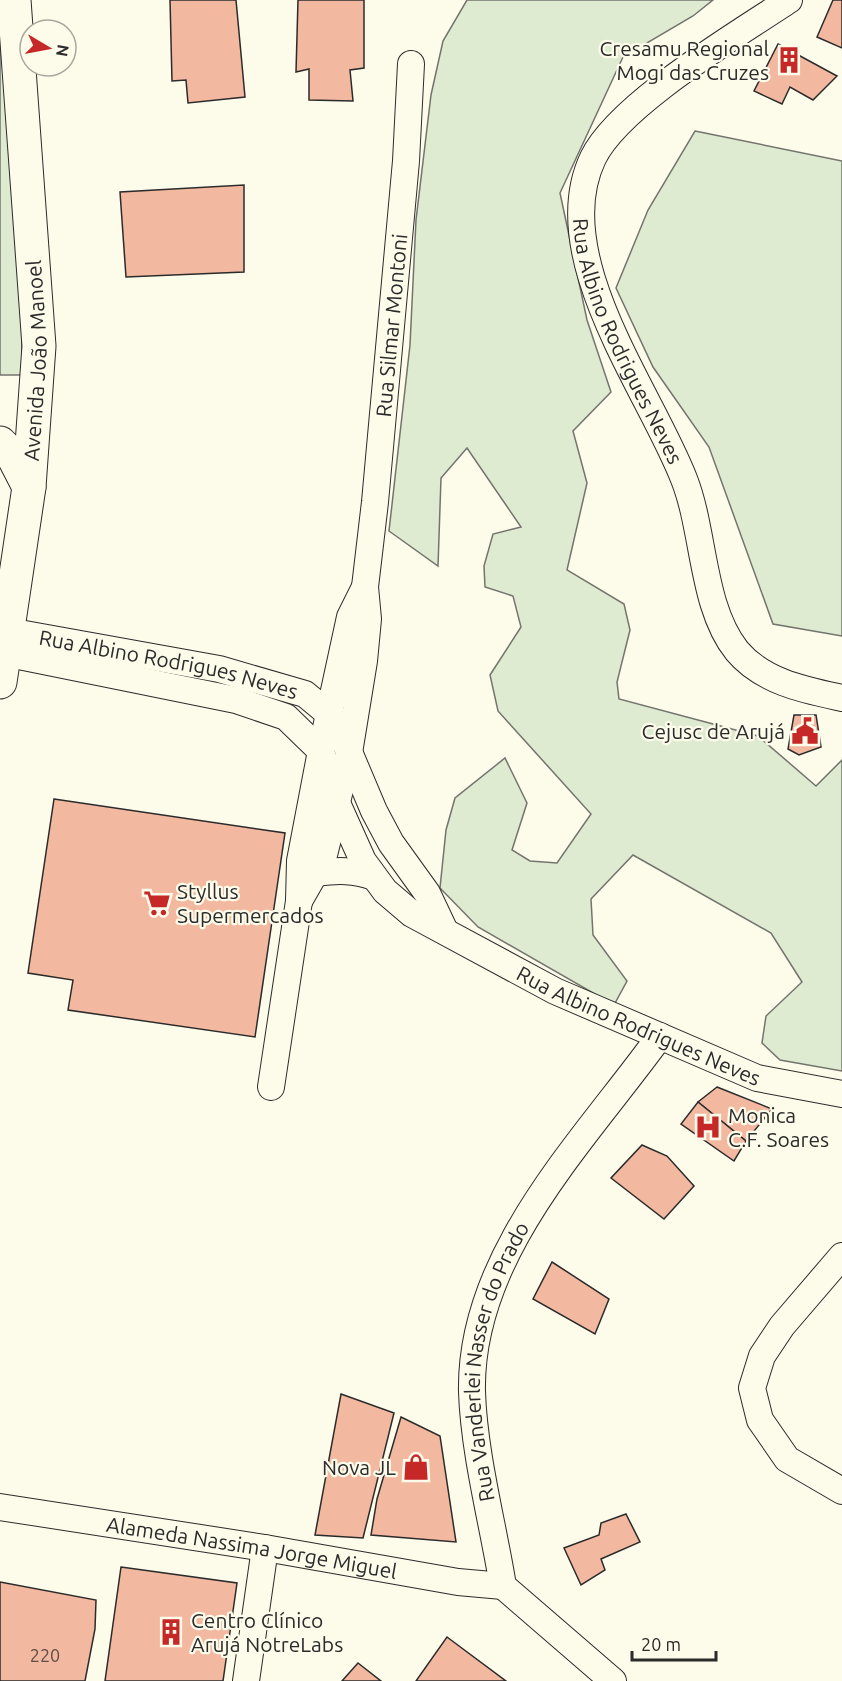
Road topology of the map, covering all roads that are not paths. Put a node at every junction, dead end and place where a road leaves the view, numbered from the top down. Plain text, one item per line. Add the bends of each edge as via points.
1 (14, 0) edge
2 (789, 0) edge
3 (411, 64) dead end
4 (0, 443) edge
5 (29, 487) junction
6 (365, 587) junction
7 (4, 655) edge
8 (842, 698) edge
9 (328, 713) junction
10 (321, 751) junction
11 (349, 753) junction
12 (337, 803) junction
13 (316, 873) junction
14 (374, 877) junction
15 (299, 901) junction
16 (444, 929) junction
17 (660, 1036) junction
18 (271, 1087) dead end
19 (842, 1094) edge
20 (842, 1256) edge
21 (842, 1491) edge
22 (0, 1507) edge
23 (265, 1548) junction
24 (503, 1586) junction
25 (246, 1681) edge
26 (614, 1681) edge

1 - 5 main road, Avenida João Manoel via 39,346
2 - 8 street, Rua Albino Rodrigues Neves via 682,71 609,133 593,159 582,193 582,235 612,334 685,480 716,612 737,651 771,679
3 - 6 street, Rua Silmar Montoni via 406,161
4 - 5 main road via 13,456
5 - 7 main road, Avenida João Manoel
6 - 9 street, Rua Silmar Montoni via 351,617
6 - 11 street, Rua Silmar Montoni via 368,619
7 - 9 street, Rua Albino Rodrigues Neves via 219,669 305,694
7 - 10 street, Rua Albino Rodrigues Neves via 236,700 286,717
9 - 10 street, Rua Silmar Montoni
9 - 11 street, Rua Albino Rodrigues Neves
10 - 12 street, Rua Albino Rodrigues Neves
10 - 15 street, Rua Silmar Montoni via 300,861
11 - 12 street, Rua Silmar Montoni
11 - 16 street, Rua Albino Rodrigues Neves via 391,843 427,893
12 - 13 street, Rua Silmar Montoni
12 - 14 street, Rua Albino Rodrigues Neves via 351,838
13 - 14 street via 358,871
13 - 15 street, Rua Silmar Montoni
14 - 16 street, Rua Albino Rodrigues Neves via 412,914
15 - 18 street, Rua Silmar Montoni
16 - 17 street, Rua Albino Rodrigues Neves via 555,991
17 - 19 street, Rua Albino Rodrigues Neves via 758,1078
17 - 24 street, Rua Vanderlei Nasser do Prado via 525,1218 495,1281 478,1336 472,1392
20 - 21 street via 782,1326 762,1356 752,1388 759,1420 787,1459
22 - 23 street, Alameda Nassima Jorge Miguel
23 - 24 street, Alameda Nassima Jorge Miguel via 458,1582
23 - 25 street
24 - 26 street

